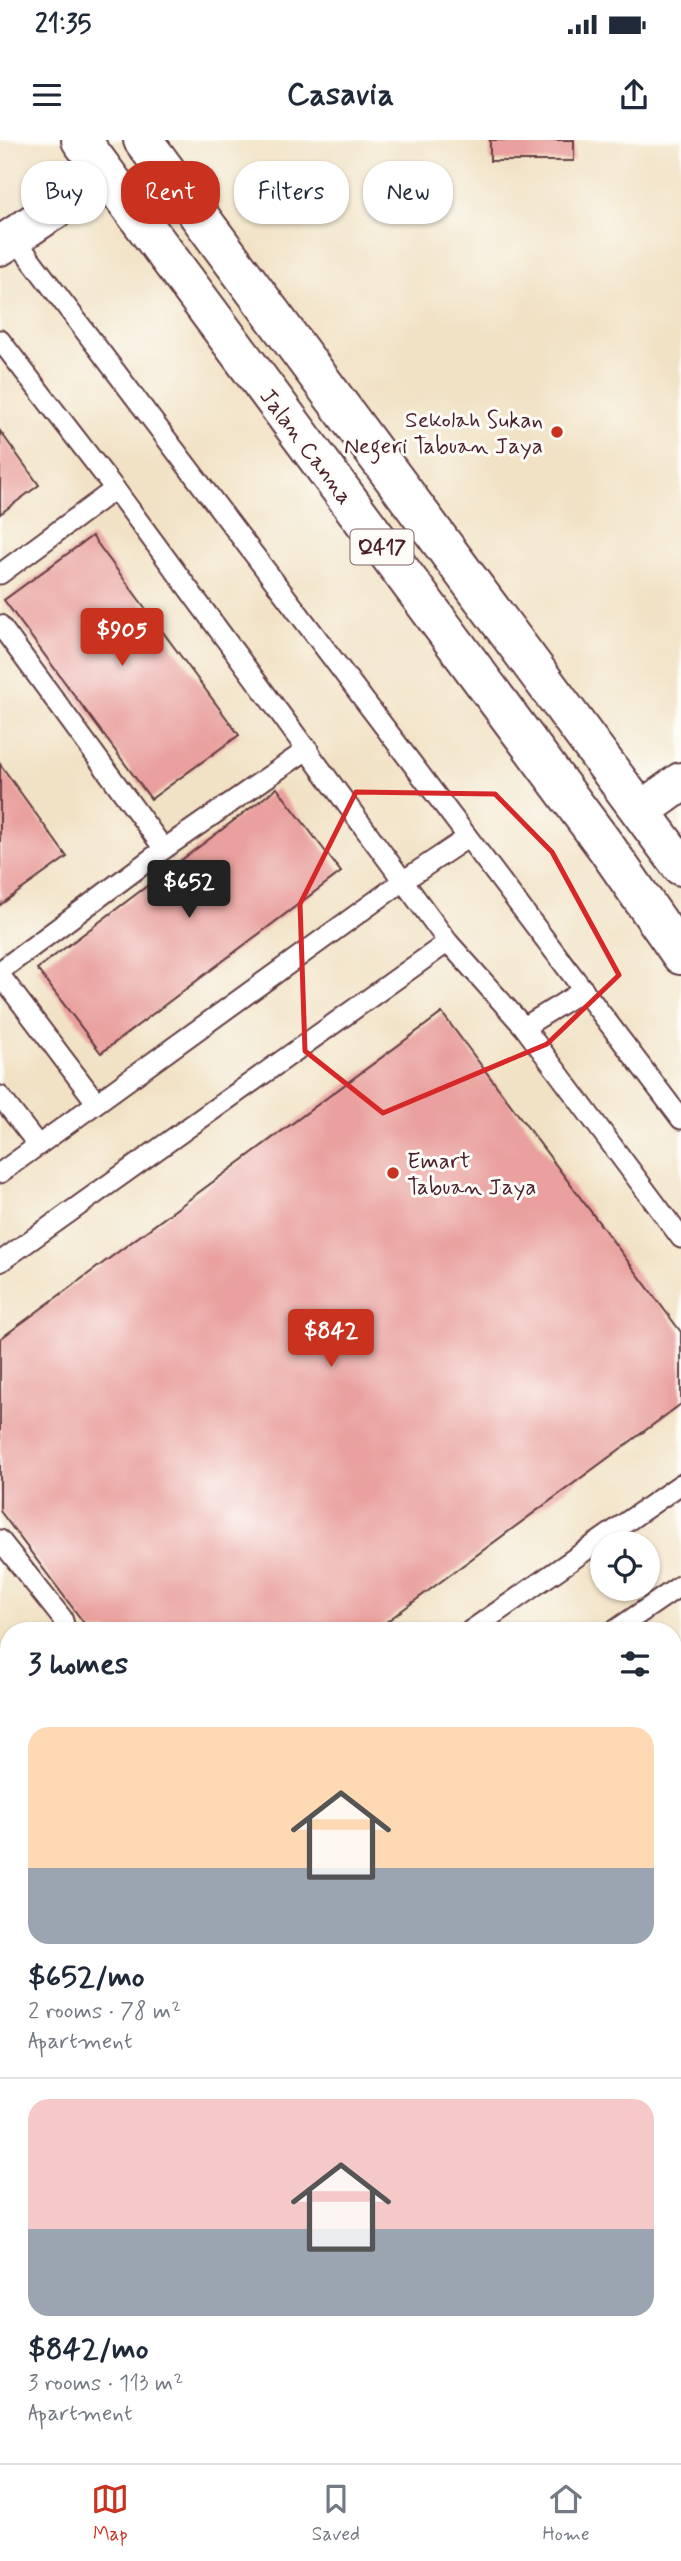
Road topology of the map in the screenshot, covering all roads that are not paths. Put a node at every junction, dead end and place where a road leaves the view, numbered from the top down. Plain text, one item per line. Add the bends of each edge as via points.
1 (81, 140) edge
2 (143, 140) edge
3 (96, 161) edge
4 (107, 176) edge
5 (23, 224) edge
6 (4, 235) edge
7 (4, 351) edge
8 (115, 489) junction
9 (0, 574) edge
10 (0, 625) edge
11 (307, 749) junction
12 (681, 782) edge
13 (641, 811) junction
14 (467, 838) junction
15 (163, 849) junction
16 (681, 866) edge
17 (403, 881) junction
18 (448, 942) junction
19 (681, 955) edge
20 (0, 973) edge
21 (584, 989) junction
22 (524, 1027) junction
23 (0, 1096) edge
24 (96, 1102) junction
25 (681, 1119) edge
26 (38, 1145) junction
27 (0, 1173) edge
28 (681, 1238) edge
29 (0, 1262) edge
30 (681, 1484) edge
31 (0, 1540) edge
32 (681, 1585) edge
33 (63, 1622) edge
34 (483, 1622) edge
35 (627, 1622) edge

1 - 3 main road, Jalan Canna / Q417
2 - 13 main road, Q417
4 - 19 main road, Jalan Canna / Q417
5 - 6 main road
6 - 14 lane
7 - 8 lane
8 - 9 lane
8 - 11 lane
10 - 15 lane
11 - 15 lane
11 - 17 lane
12 - 13 main road
13 - 16 main road, Q417
14 - 17 lane
14 - 21 lane
15 - 20 lane
17 - 18 lane
17 - 24 lane
18 - 22 lane
18 - 29 lane
20 - 24 lane
21 - 22 lane
21 - 25 lane
22 - 28 lane
23 - 26 lane
24 - 26 lane
26 - 27 lane
30 - 34 lane
31 - 33 lane
32 - 35 lane

